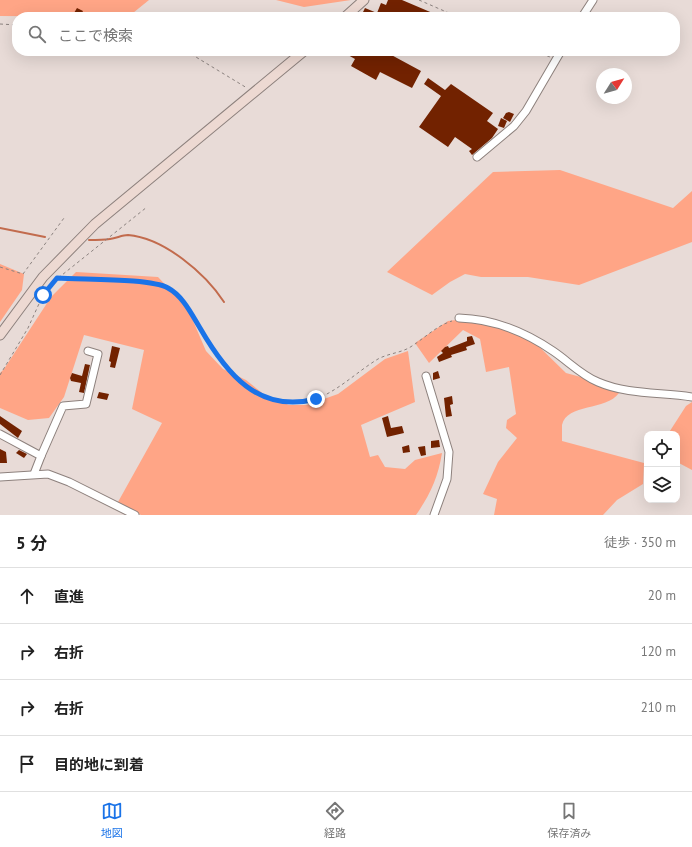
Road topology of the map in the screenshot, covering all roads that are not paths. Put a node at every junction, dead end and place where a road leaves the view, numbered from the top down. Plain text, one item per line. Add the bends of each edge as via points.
1 (364, 0) edge
2 (593, 0) edge
3 (351, 12) edge
4 (585, 12) edge
5 (298, 56) edge
6 (558, 56) edge
7 (477, 157) dead end
8 (459, 318) road end
9 (0, 335) edge
10 (88, 351) dead end
11 (426, 376) dead end
12 (692, 397) edge
13 (0, 434) edge
14 (42, 456) junction
15 (34, 474) junction
16 (0, 477) edge
17 (135, 515) edge
18 (434, 515) edge

1 - 3 street
2 - 4 street
5 - 9 street via 90,229 43,277
6 - 7 street via 526,111 514,126
8 - 12 street via 477,319 513,328 536,340 584,374 617,389
10 - 14 street via 98,354 86,404 63,406
11 - 18 street via 449,452 447,479
13 - 14 street
14 - 15 street
15 - 16 street
15 - 17 street via 55,476

